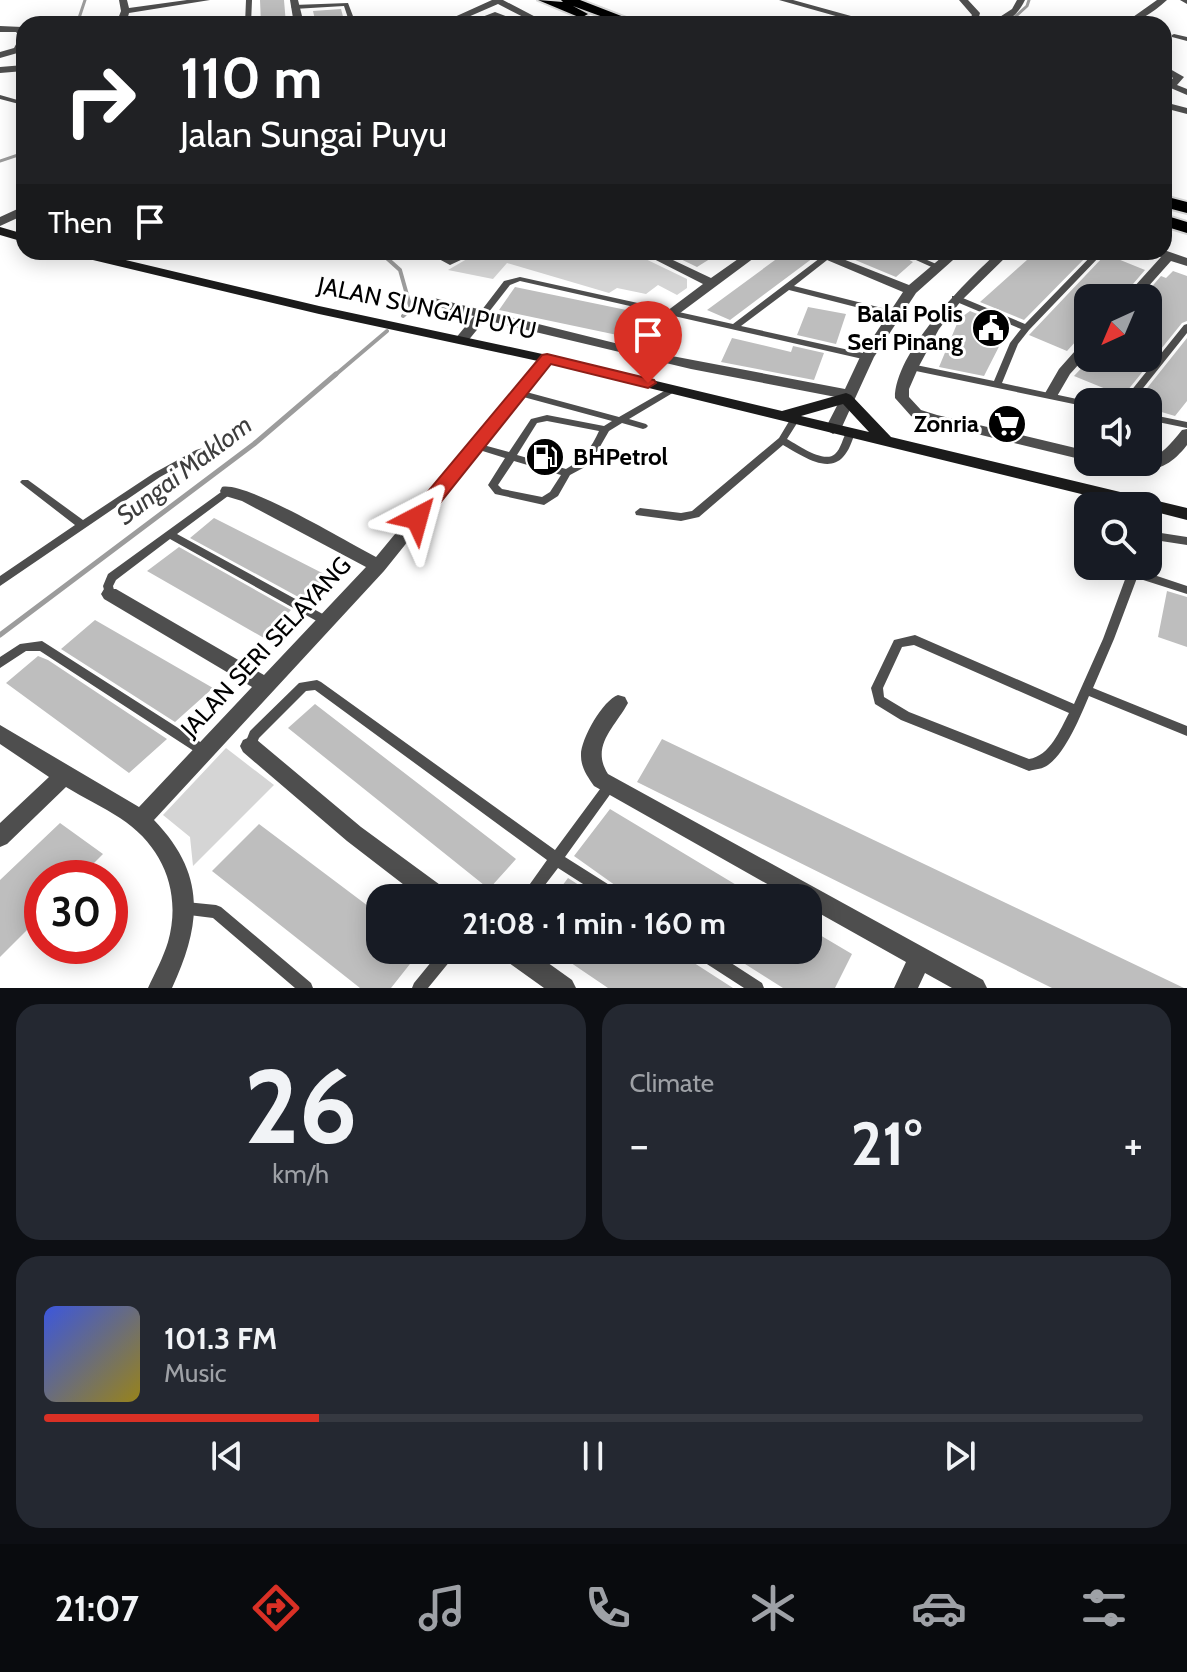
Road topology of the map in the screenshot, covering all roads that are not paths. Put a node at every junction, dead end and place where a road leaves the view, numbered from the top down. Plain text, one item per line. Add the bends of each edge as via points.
1 (123, 0) edge
2 (206, 0) edge
3 (545, 0) edge
4 (568, 0) edge
5 (783, 0) edge
6 (963, 0) edge
7 (1021, 0) edge
8 (1163, 0) edge
9 (497, 1) edge
10 (294, 4) edge
11 (125, 11) junction
12 (123, 16) edge
13 (350, 16) edge
14 (462, 16) edge
15 (528, 16) edge
16 (588, 16) edge
17 (613, 16) edge
18 (844, 16) edge
19 (976, 16) edge
20 (1008, 16) edge
21 (1141, 16) edge
22 (1174, 36) dead end
23 (1187, 39) edge
24 (1175, 210) edge
25 (1187, 228) edge
26 (110, 260) edge
27 (662, 260) edge
28 (745, 260) edge
29 (816, 260) edge
30 (834, 260) edge
31 (922, 260) edge
32 (956, 260) edge
33 (987, 260) edge
34 (1092, 260) edge
35 (1160, 260) edge
36 (956, 274) junction
37 (712, 284) junction
38 (1142, 284) edge
39 (788, 287) junction
40 (911, 290) junction
41 (955, 298) junction
42 (434, 302) dead end
43 (671, 313) junction
44 (895, 314) junction
45 (482, 315) junction
46 (1187, 327) edge
47 (733, 328) junction
48 (1026, 328) junction
49 (462, 339) junction
50 (648, 354) junction
51 (867, 357) junction
52 (547, 359) junction
53 (1074, 361) edge
54 (911, 367) junction
55 (997, 384) junction
56 (1138, 388) edge
57 (673, 389) junction
58 (519, 393) junction
59 (1051, 395) junction
60 (846, 396) junction
61 (1074, 401) edge
62 (620, 418) junction
63 (787, 418) junction
64 (1162, 420) edge
65 (1187, 425) edge
66 (643, 426) dead end
67 (605, 429) junction
68 (833, 429) junction
69 (850, 433) junction
70 (1187, 434) edge
71 (782, 440) junction
72 (887, 442) junction
73 (220, 446) dead end
74 (476, 446) junction
75 (1074, 452) edge
76 (509, 456) junction
77 (1162, 465) edge
78 (567, 473) junction
79 (25, 482) dead end
80 (228, 491) joint
81 (1096, 492) edge
82 (1162, 508) edge
83 (640, 512) dead end
84 (1187, 514) edge
85 (82, 525) junction
86 (169, 534) junction
87 (1162, 537) edge
88 (1187, 541) edge
89 (378, 566) junction
90 (1130, 580) edge
91 (1162, 580) edge
92 (0, 582) edge
93 (1187, 590) edge
94 (110, 594) joint
95 (326, 621) junction
96 (0, 663) edge
97 (266, 686) junction
98 (1086, 690) junction
99 (618, 703) dead end
100 (1075, 710) junction
101 (1187, 731) edge
102 (0, 733) edge
103 (250, 746) joint
104 (204, 751) junction
105 (64, 776) junction
106 (610, 785) junction
107 (140, 820) junction
108 (0, 837) edge
109 (556, 859) junction
110 (420, 884) edge
111 (537, 884) edge
112 (595, 884) edge
113 (186, 909) junction
114 (920, 957) junction
115 (439, 964) edge
116 (530, 964) edge
117 (720, 964) edge
118 (160, 988) edge
119 (306, 988) edge
120 (419, 988) edge
121 (564, 988) edge
122 (757, 988) edge
123 (906, 988) edge
124 (975, 988) edge

1 - 11 street
2 - 11 street
3 - 16 highway
4 - 17 highway
5 - 18 street
6 - 19 street
7 - 20 street
8 - 21 street
9 - 14 street
9 - 15 street
10 - 13 lane via 346,4
11 - 12 street
22 - 23 lane
24 - 25 highway
26 - 49 main road, JALAN SUNGAI PUYU
27 - 37 street
28 - 37 street
29 - 39 lane
30 - 40 street
31 - 36 lane
32 - 36 street
33 - 36 street
34 - 48 lane
35 - 38 street
36 - 40 street
36 - 41 street
37 - 43 street
39 - 44 lane
39 - 47 lane
40 - 44 street
41 - 48 lane
41 - 54 street
42 - 45 street
43 - 45 lane via 520,279 507,283
43 - 47 lane
43 - 50 street
44 - 51 street
45 - 49 street
45 - 50 street
46 - 56 lane
47 - 51 lane
48 - 55 lane
49 - 52 main road, JALAN SUNGAI PUYU
50 - 60 street
51 - 60 street
52 - 57 main road, JALAN SUNGAI PUYU
52 - 58 street, JALAN SERI SELAYANG
53 - 59 street
54 - 55 lane
54 - 75 street via 902,398 916,413
55 - 59 lane
57 - 62 lane
57 - 63 main road, JALAN SUNGAI PUYU
58 - 62 lane
58 - 74 street, JALAN SERI SELAYANG
59 - 61 lane
60 - 63 main road
60 - 68 street
60 - 72 main road
62 - 66 lane
62 - 67 lane
63 - 68 main road, JALAN SUNGAI PUYU
63 - 71 lane
64 - 65 lane
67 - 76 lane via 547,418 534,421
67 - 78 lane via 577,469
68 - 69 main road, JALAN SUNGAI PUYU
69 - 71 lane via 832,460
69 - 72 main road, JALAN SUNGAI PUYU
70 - 77 street
71 - 83 lane via 695,514
72 - 81 main road, JALAN SUNGAI PUYU
73 - 85 lane via 157,475
74 - 76 lane
74 - 89 street, JALAN SERI SELAYANG
76 - 78 lane
76 - 78 lane via 493,485 499,492 544,501
79 - 85 lane
80 - 86 lane
80 - 89 street
82 - 84 main road, JALAN SUNGAI PUYU
85 - 92 lane
86 - 94 lane via 112,577
86 - 95 lane
87 - 88 lane
89 - 95 street, JALAN SERI SELAYANG
90 - 98 lane
91 - 93 lane
94 - 97 street
95 - 97 street, JALAN SERI SELAYANG
96 - 104 lane via 24,647 42,646
97 - 104 street, JALAN SERI SELAYANG
98 - 100 lane
98 - 101 lane
99 - 106 street via 589,749 590,767
100 - 100 lane via 1050,755 1029,765 887,707 877,688 898,643 915,640
102 - 105 street
103 - 109 lane via 254,735 303,686 317,685
103 - 110 street
104 - 107 street, JALAN SERI SELAYANG
105 - 107 street
105 - 108 street
106 - 109 lane
106 - 114 street
107 - 113 street via 174,856 185,886
109 - 111 lane
109 - 112 lane
113 - 118 street
113 - 119 lane via 216,912
114 - 123 street
114 - 124 street
115 - 120 lane
116 - 121 street
117 - 122 lane

